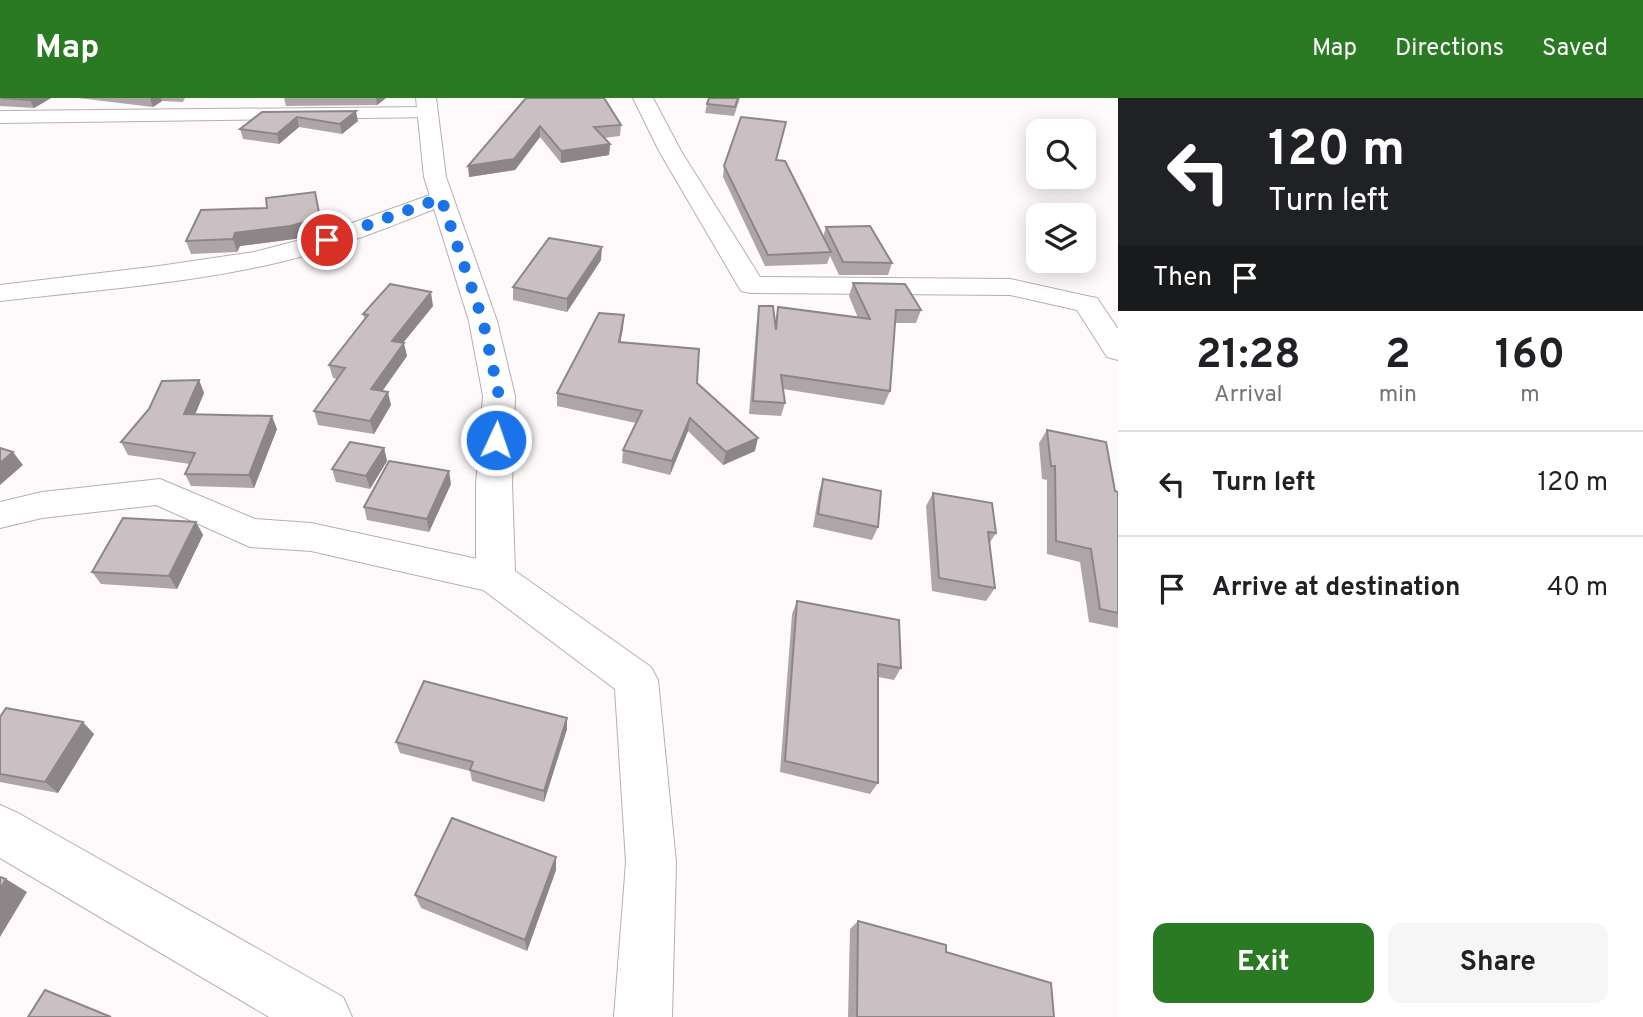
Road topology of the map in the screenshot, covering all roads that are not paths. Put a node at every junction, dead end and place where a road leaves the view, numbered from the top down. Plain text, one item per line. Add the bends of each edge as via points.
1 (71, 98) edge
2 (643, 98) edge
3 (427, 105) edge
4 (52, 116) junction
5 (0, 117) edge
6 (441, 198) junction
7 (0, 293) edge
8 (1118, 351) edge
9 (0, 515) edge
10 (496, 578) junction
11 (0, 830) edge
12 (323, 1017) edge
13 (643, 1017) edge

1 - 4 street
2 - 8 street via 751,285 1010,288 1087,304
3 - 4 street
3 - 6 street
4 - 5 street
6 - 7 street via 351,233 256,259 153,277
6 - 10 street via 483,321 499,396 494,484
9 - 10 street via 42,505 160,492 250,534 311,537
10 - 13 street via 636,680 651,862
11 - 12 street

